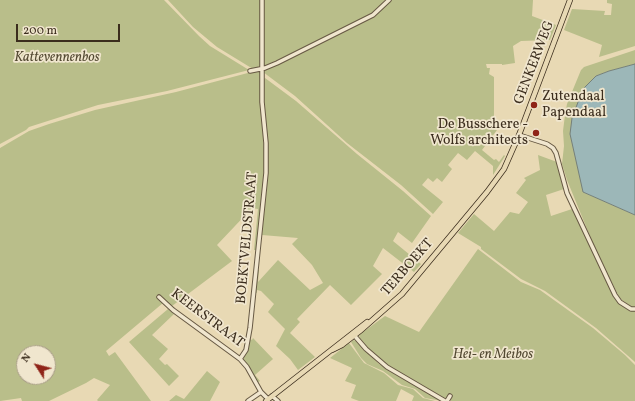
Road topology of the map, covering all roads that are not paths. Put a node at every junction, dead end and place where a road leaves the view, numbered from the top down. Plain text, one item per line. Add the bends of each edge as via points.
1 (262, 0) edge
2 (389, 0) edge
3 (570, 0) edge
4 (262, 68) junction
5 (250, 71) dead end
6 (521, 136) junction
7 (453, 233) joint
8 (160, 297) dead end
9 (635, 309) edge
10 (353, 334) junction
11 (240, 359) junction
12 (261, 392) junction
13 (450, 396) dead end
14 (269, 399) edge
15 (248, 401) edge
16 (278, 401) edge
17 (446, 401) edge

1 - 4 street, BOEKTVELDSTRAAT
2 - 4 street via 373,15
3 - 6 main road, GENKERWEG
4 - 5 street
4 - 11 street, BOEKTVELDSTRAAT via 266,143 265,193 250,328 246,350
6 - 7 main road, GENKERWEG via 504,169
6 - 9 street via 553,148 567,193 615,295 620,302
7 - 10 main road, TERBOEKT via 402,294
8 - 11 street, KEERSTRAAT via 173,310
10 - 14 main road, TERBOEKT
10 - 17 street via 370,354 387,367
11 - 12 street via 247,366
12 - 14 street
12 - 15 street
13 - 17 street
14 - 16 street

